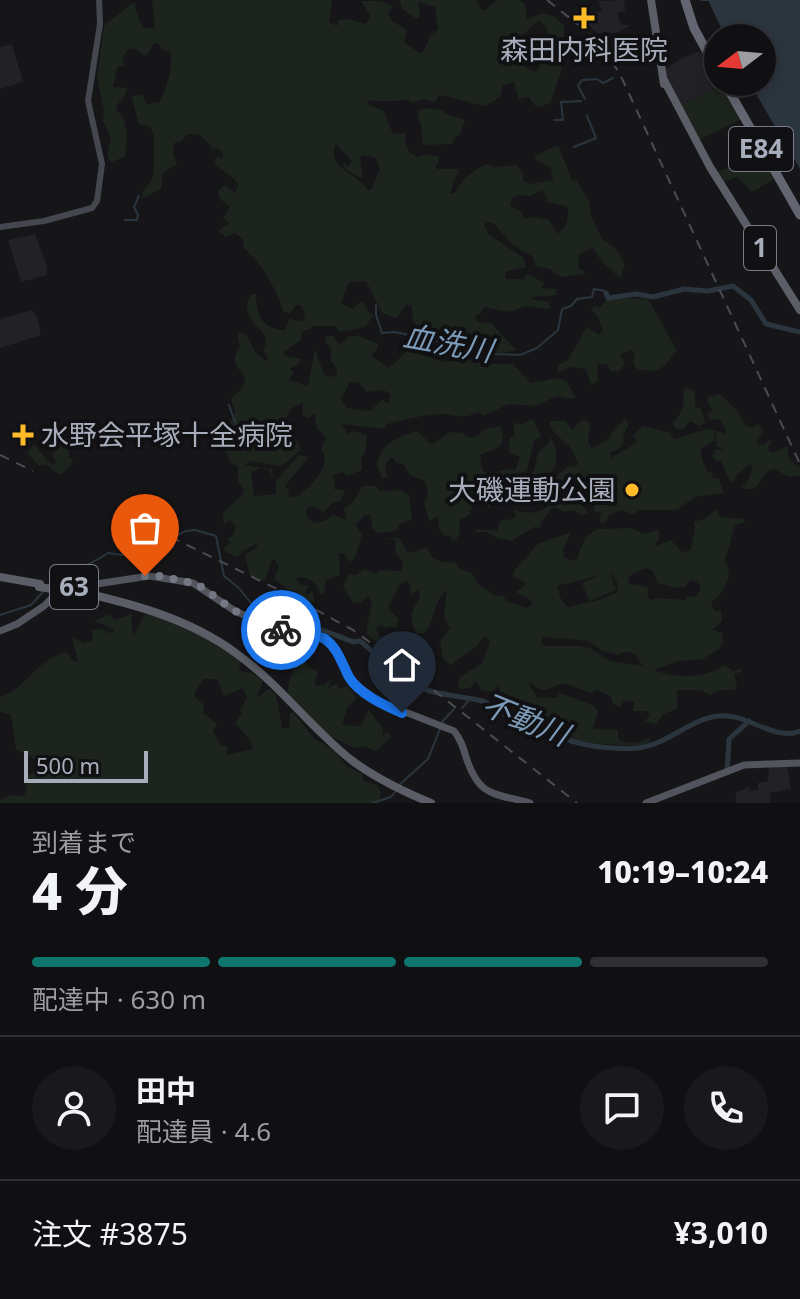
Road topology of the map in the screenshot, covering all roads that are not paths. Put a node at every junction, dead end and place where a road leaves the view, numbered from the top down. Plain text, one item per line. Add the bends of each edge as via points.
1 (99, 0) edge
2 (651, 0) edge
3 (687, 0) edge
4 (704, 45) edge
5 (733, 96) edge
6 (800, 213) edge
7 (0, 227) edge
8 (800, 310) edge
9 (0, 580) edge
10 (0, 631) edge
11 (800, 763) edge
12 (428, 803) edge
13 (530, 803) edge
14 (646, 803) edge

1 - 7 main road via 88,101 102,164 96,204 39,223
2 - 8 highway, 1 via 670,102
3 - 4 highway
5 - 6 highway, E84
9 - 12 highway, bridge via 72,591 165,618 218,644 261,676 344,756
10 - 13 main road, 63 via 63,590 162,577 197,584 235,611 293,635 325,639 352,681 377,701 457,734 480,786
11 - 14 main road via 752,763

